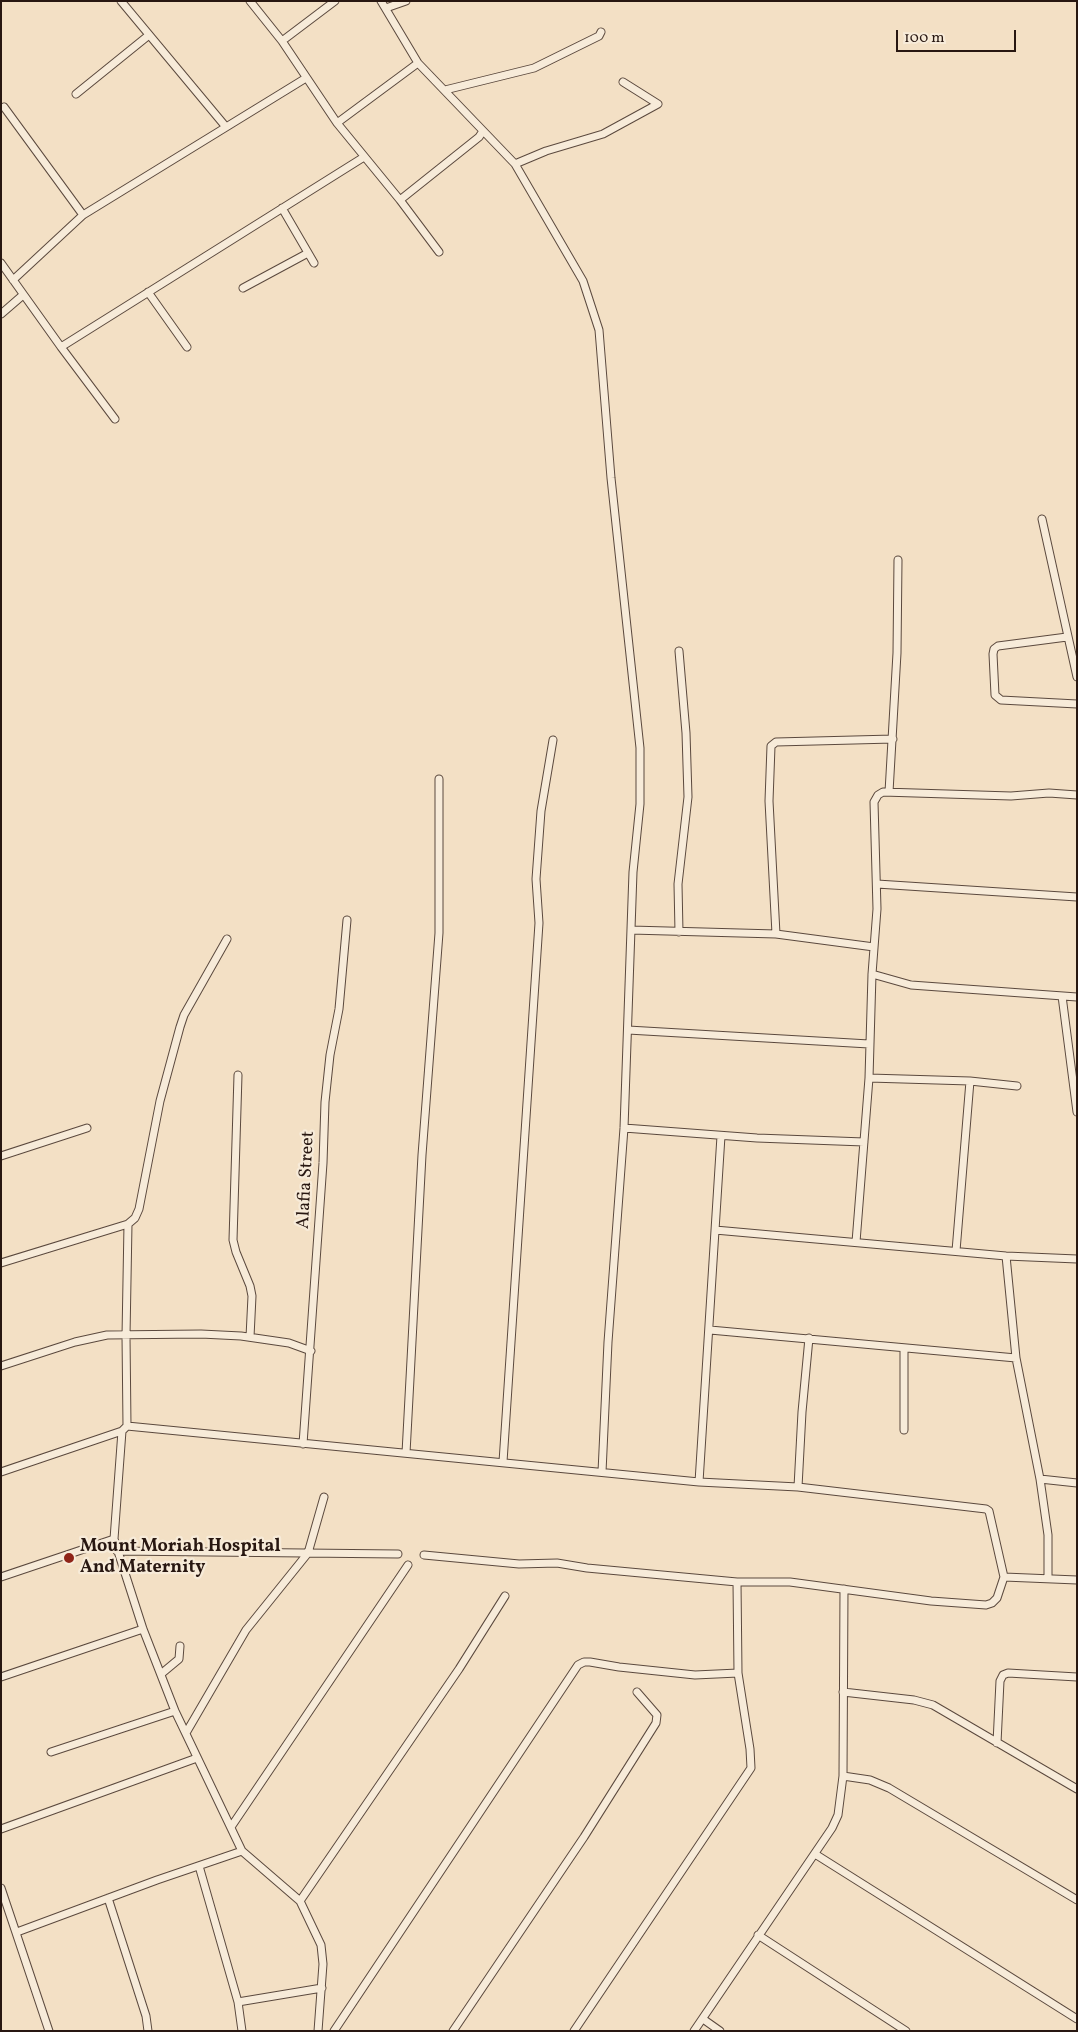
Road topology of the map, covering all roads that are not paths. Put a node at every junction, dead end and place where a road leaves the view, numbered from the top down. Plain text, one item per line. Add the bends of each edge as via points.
1 (121, 1) edge
2 (250, 1) edge
3 (335, 1) edge
4 (381, 1) edge
5 (406, 1) edge
6 (386, 8) junction
7 (601, 32) dead end
8 (149, 35) junction
9 (282, 42) junction
10 (418, 63) junction
11 (306, 78) junction
12 (623, 82) dead end
13 (445, 90) junction
14 (76, 94) dead end
15 (4, 107) dead end
16 (337, 123) junction
17 (226, 127) junction
18 (483, 131) junction
19 (364, 157) junction
20 (515, 164) junction
21 (400, 200) junction
22 (282, 208) junction
23 (83, 215) junction
24 (439, 252) dead end
25 (308, 253) junction
26 (1, 263) edge
27 (314, 263) dead end
28 (13, 280) junction
29 (243, 288) dead end
30 (148, 292) junction
31 (23, 295) junction
32 (1, 314) edge
33 (188, 347) dead end
34 (61, 348) junction
35 (115, 419) dead end
36 (1042, 519) dead end
37 (898, 560) dead end
38 (1067, 637) junction
39 (679, 651) dead end
40 (1077, 677) edge
41 (1077, 704) edge
42 (893, 739) junction
43 (553, 740) dead end
44 (439, 779) dead end
45 (890, 792) junction
46 (1077, 796) edge
47 (877, 884) junction
48 (1077, 897) edge
49 (347, 920) dead end
50 (631, 930) junction
51 (679, 932) junction
52 (776, 934) junction
53 (228, 939) dead end
54 (874, 947) junction
55 (872, 974) junction
56 (1062, 996) junction
57 (1077, 997) edge
58 (628, 1030) junction
59 (869, 1044) junction
60 (238, 1075) dead end
61 (869, 1078) junction
62 (970, 1082) junction
63 (1017, 1086) dead end
64 (1077, 1112) edge
65 (88, 1128) dead end
66 (624, 1128) junction
67 (721, 1136) junction
68 (864, 1142) junction
69 (1, 1156) edge
70 (128, 1224) junction
71 (715, 1230) junction
72 (856, 1242) junction
73 (956, 1251) junction
74 (1006, 1256) junction
75 (1077, 1259) edge
76 (1, 1262) edge
77 (710, 1330) junction
78 (126, 1336) junction
79 (250, 1337) junction
80 (809, 1338) junction
81 (904, 1349) junction
82 (311, 1351) junction
83 (1016, 1358) junction
84 (1, 1366) edge
85 (124, 1429) junction
86 (904, 1430) dead end
87 (303, 1444) junction
88 (406, 1453) junction
89 (503, 1462) junction
90 (1, 1472) edge
91 (602, 1472) junction
92 (1040, 1479) junction
93 (699, 1482) junction
94 (1077, 1483) edge
95 (798, 1487) junction
96 (324, 1497) dead end
97 (114, 1539) junction
98 (117, 1550) junction
99 (308, 1553) junction
100 (398, 1554) dead end
101 (424, 1555) dead end
102 (408, 1565) dead end
103 (1, 1576) edge
104 (1004, 1577) junction
105 (1048, 1578) junction
106 (1077, 1580) edge
107 (737, 1582) junction
108 (844, 1589) junction
109 (505, 1596) dead end
110 (143, 1629) junction
111 (180, 1646) dead end
112 (738, 1672) junction
113 (161, 1674) junction
114 (1, 1677) edge
115 (1077, 1677) edge
116 (637, 1692) dead end
117 (843, 1692) junction
118 (175, 1711) junction
119 (186, 1733) junction
120 (997, 1743) junction
121 (51, 1752) dead end
122 (197, 1758) junction
123 (844, 1776) junction
124 (1077, 1789) edge
125 (231, 1828) junction
126 (1, 1829) edge
127 (242, 1851) junction
128 (815, 1854) junction
129 (199, 1866) junction
130 (1, 1888) edge
131 (108, 1898) junction
132 (1077, 1900) edge
133 (300, 1901) junction
134 (17, 1932) junction
135 (758, 1935) junction
136 (322, 1988) junction
137 (238, 2002) junction
138 (702, 2019) junction
139 (1077, 2019) edge
140 (49, 2031) edge
141 (148, 2031) edge
142 (242, 2031) edge
143 (318, 2031) edge
144 (334, 2031) edge
145 (453, 2031) edge
146 (574, 2031) edge
147 (694, 2031) edge
148 (720, 2031) edge
149 (906, 2031) edge

1 - 8 street
2 - 9 street
3 - 9 street
4 - 6 street
5 - 6 street
6 - 10 street
7 - 13 street via 599,36 534,68
8 - 14 street
8 - 17 street
9 - 11 street
10 - 13 street
10 - 16 street
11 - 16 street
11 - 17 street
12 - 20 street via 658,104 603,134 546,150
13 - 18 street
15 - 23 street
16 - 19 street
17 - 23 street
18 - 20 street
18 - 21 street
19 - 21 street
19 - 22 street
20 - 50 street via 583,281 599,330 611,478 640,748 640,804
21 - 24 street
22 - 25 street
22 - 30 street
23 - 28 street
25 - 27 street
25 - 29 street
26 - 28 street
28 - 31 street
30 - 33 street
30 - 34 street
31 - 32 street
31 - 34 street
34 - 35 street
36 - 38 street
37 - 42 street
38 - 40 street
38 - 41 street via 994,649 995,694 1000,700
39 - 51 street via 688,797 678,884
42 - 45 street
42 - 52 street via 776,742 771,746 769,801
43 - 89 street via 541,811 536,879 539,923
44 - 88 street via 439,933 421,1174
45 - 46 street
45 - 47 street via 878,795 874,802
47 - 48 street
47 - 54 street
49 - 82 street, Alafia Street via 339,1009 325,1102
50 - 51 street
50 - 58 street
51 - 52 street
52 - 54 street
53 - 70 street via 184,1015 160,1101 139,1209
54 - 55 street
55 - 56 street via 911,986
55 - 59 street
56 - 57 street
56 - 64 street
58 - 59 street
58 - 66 street
59 - 61 street
60 - 79 street via 233,1240 252,1296
61 - 62 street
61 - 68 street
62 - 63 street
62 - 73 street
65 - 69 street
66 - 67 street
66 - 91 street
67 - 68 street
67 - 71 street
68 - 72 street
70 - 76 street
70 - 78 street
71 - 72 street
71 - 77 street
72 - 73 street
73 - 74 street
74 - 75 street
74 - 83 street
77 - 80 street
77 - 93 street
78 - 79 street via 201,1334
78 - 84 street via 107,1335 75,1342
78 - 85 street
79 - 82 street via 289,1343
80 - 81 street
80 - 95 street
81 - 83 street
81 - 86 street
82 - 87 street, Alafia Street
83 - 92 street
85 - 87 street
85 - 90 street
85 - 97 street
87 - 88 street
88 - 89 street
89 - 91 street
91 - 93 street
92 - 94 street
92 - 105 street via 1048,1535
93 - 95 street
95 - 104 street via 986,1509
96 - 99 street
97 - 98 street
97 - 103 street
98 - 99 street
98 - 110 street
99 - 100 street
99 - 119 street via 246,1630
101 - 107 street via 519,1564 557,1562 587,1568
102 - 125 street
104 - 105 street
104 - 108 street via 996,1598 986,1605
105 - 106 street
107 - 108 street via 790,1582
107 - 112 street
108 - 117 street
109 - 133 street via 459,1669
110 - 113 street
110 - 114 street
111 - 113 street via 179,1660
112 - 144 street via 695,1675 590,1662 578,1665
112 - 146 street via 751,1768
113 - 118 street
115 - 120 street via 1003,1675
116 - 145 street via 657,1715 656,1723 584,1837
117 - 120 street via 925,1702
117 - 123 street
118 - 119 street
118 - 121 street
119 - 122 street
120 - 124 street
122 - 125 street
122 - 126 street
123 - 128 street via 838,1815
123 - 132 street via 870,1780 888,1788
125 - 127 street
127 - 129 street
127 - 133 street
128 - 135 street
128 - 139 street
129 - 131 street
129 - 137 street
130 - 134 street
131 - 134 street
131 - 141 street
133 - 136 street via 321,1945
134 - 140 street
135 - 138 street
135 - 149 street
136 - 137 street
136 - 143 street
137 - 142 street
138 - 147 street
138 - 148 street

